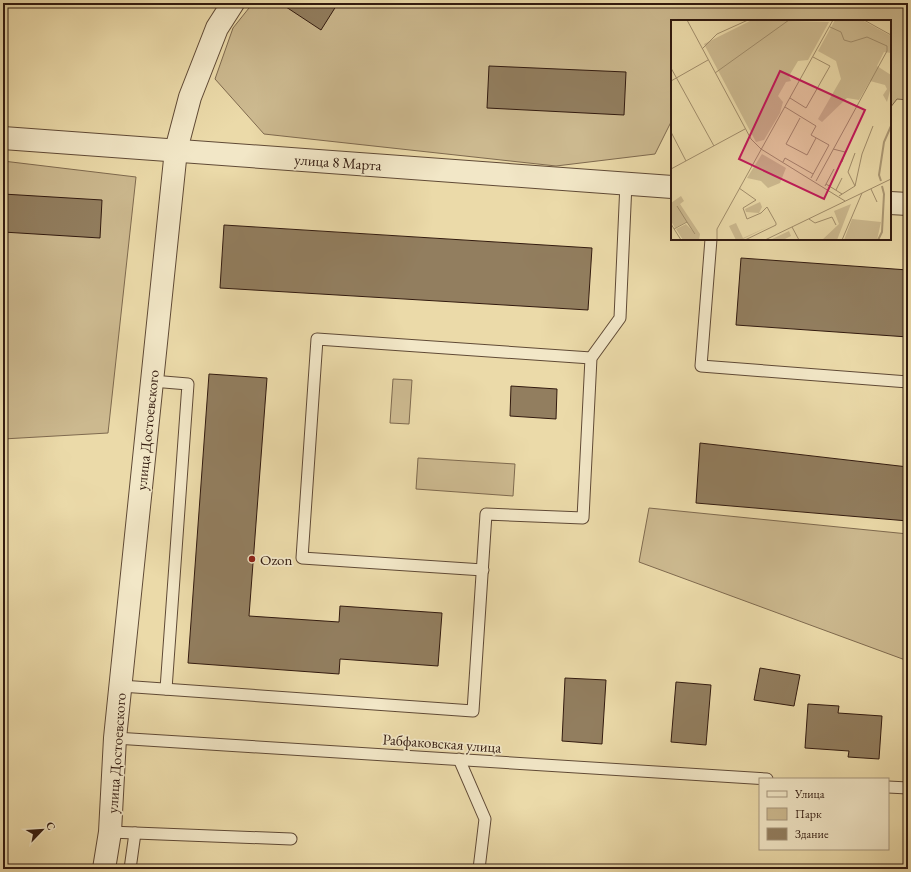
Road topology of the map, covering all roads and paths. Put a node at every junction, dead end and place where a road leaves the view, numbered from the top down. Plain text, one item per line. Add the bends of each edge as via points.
1 (233, 3) edge
2 (3, 138) edge
3 (176, 150) junction
4 (626, 183) junction
5 (671, 187) edge
6 (891, 203) edge
7 (908, 204) edge
8 (711, 240) edge
9 (591, 358) junction
10 (152, 381) junction
11 (908, 382) edge
12 (482, 570) junction
13 (121, 686) junction
14 (166, 689) junction
15 (115, 738) junction
16 (459, 759) junction
17 (759, 778) edge
18 (889, 787) edge
19 (908, 788) edge
20 (110, 832) junction
21 (135, 833) junction
22 (291, 839) dead end
23 (104, 869) edge
24 (130, 869) edge
25 (479, 869) edge

1 - 3 street, улица Достоевского via 214,34 190,97
2 - 3 street, улица 8 Марта
3 - 4 street, улица 8 Марта
3 - 10 street, улица Достоевского
4 - 5 street, улица 8 Марта
4 - 9 lane via 620,318
6 - 7 street
8 - 11 lane via 701,366
9 - 12 lane via 583,518 486,514
9 - 12 lane via 317,339 302,558
10 - 13 street, улица Достоевского
10 - 14 lane via 188,384
12 - 14 lane via 472,711
13 - 14 lane
13 - 15 street, улица Достоевского
15 - 16 lane, Рабфаковская улица
15 - 20 street, улица Достоевского
16 - 17 lane, Рабфаковская улица
16 - 25 lane via 485,819
18 - 19 lane
20 - 21 lane
20 - 23 street, улица Достоевского
21 - 22 lane
21 - 24 lane

